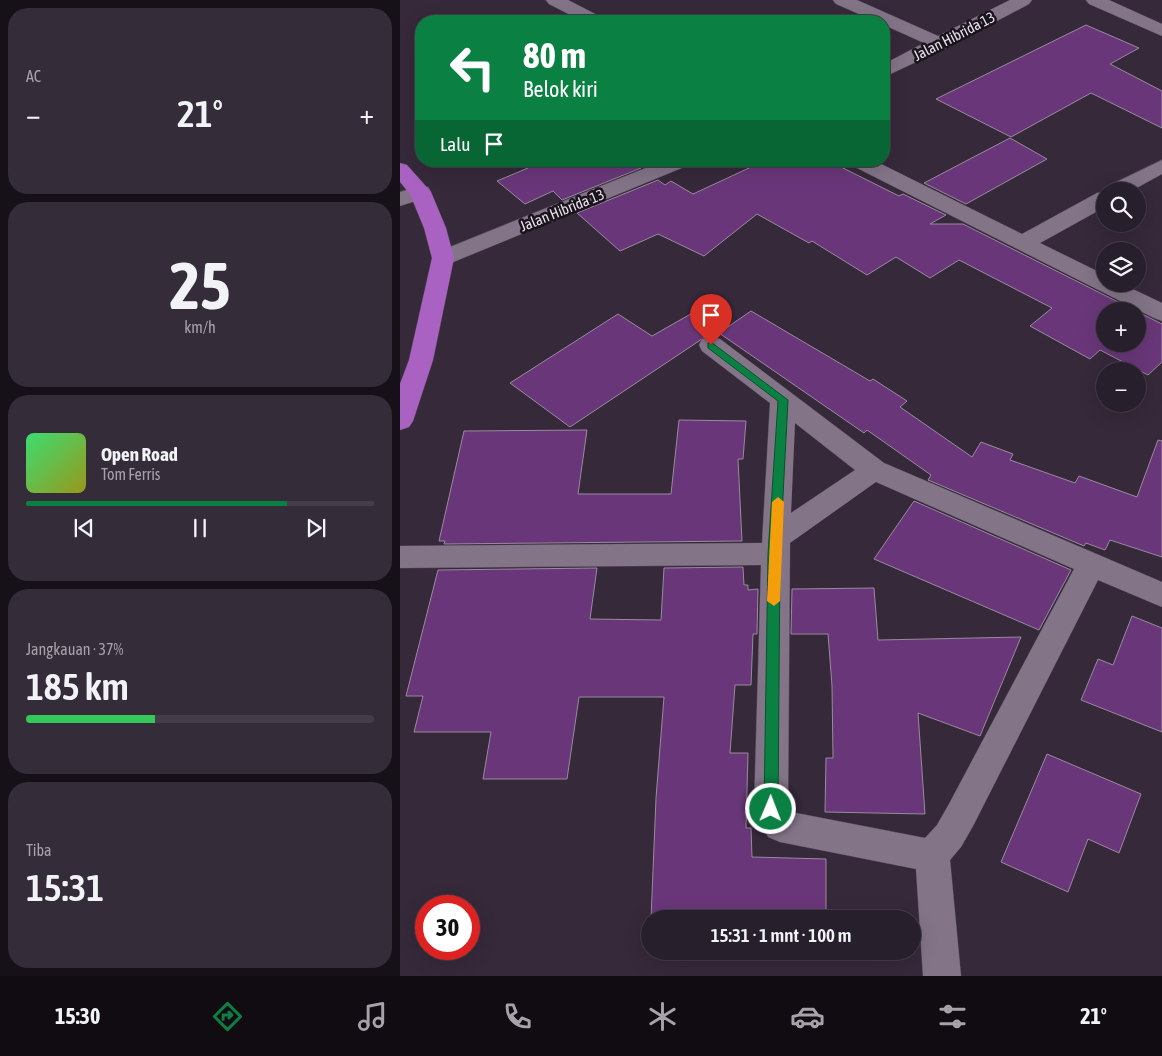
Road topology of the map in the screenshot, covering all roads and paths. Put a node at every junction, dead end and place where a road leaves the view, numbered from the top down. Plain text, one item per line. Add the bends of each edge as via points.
1 (555, 0) edge
2 (842, 0) edge
3 (1023, 0) edge
4 (1095, 0) edge
5 (584, 15) edge
6 (875, 15) edge
7 (890, 22) edge
8 (1162, 31) edge
9 (940, 44) junction
10 (890, 68) edge
11 (1162, 166) edge
12 (667, 167) edge
13 (870, 167) edge
14 (400, 169) edge
15 (1133, 182) edge
16 (410, 196) edge
17 (1096, 203) edge
18 (1023, 243) junction
19 (443, 258) junction
20 (1162, 313) edge
21 (711, 345) dead end
22 (783, 400) junction
23 (400, 421) edge
24 (874, 470) junction
25 (775, 546) junction
26 (400, 558) edge
27 (1090, 566) junction
28 (1162, 595) edge
29 (932, 855) junction
30 (942, 976) edge

1 - 5 street
2 - 6 street
3 - 9 street, Jalan Hibrida 13
4 - 8 street
7 - 9 street
9 - 10 street, Jalan Hibrida 13
11 - 15 street
12 - 19 street, Jalan Hibrida 13
13 - 18 street
14 - 16 highway
16 - 19 highway via 436,228
17 - 18 street
18 - 20 street
19 - 23 highway via 422,360
21 - 22 street
22 - 24 street
22 - 25 street
24 - 25 street
24 - 27 street
25 - 26 street
25 - 29 street via 771,809 774,819 780,826
27 - 28 street
27 - 29 street via 961,815
29 - 30 street

